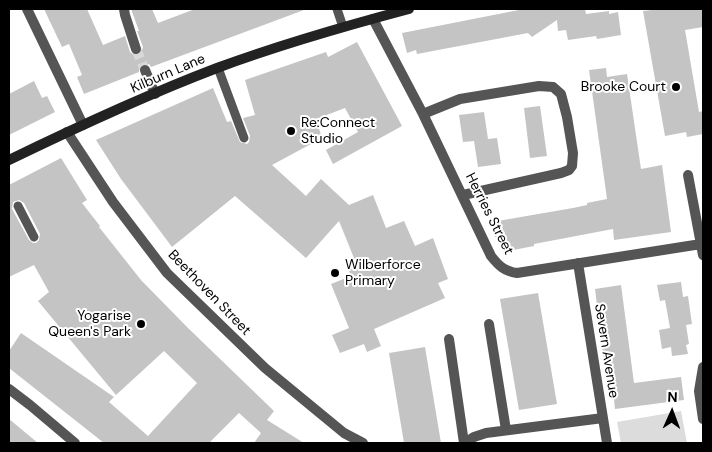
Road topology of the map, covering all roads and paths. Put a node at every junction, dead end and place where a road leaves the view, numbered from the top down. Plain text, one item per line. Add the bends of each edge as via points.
1 (28, 9) edge
2 (124, 9) edge
3 (338, 9) edge
4 (409, 9) edge
5 (373, 18) junction
6 (343, 28) junction
7 (136, 49) tunnel mouth
8 (218, 68) junction
9 (145, 70) tunnel mouth
10 (155, 94) junction
11 (423, 114) junction
12 (83, 125) junction
13 (67, 132) junction
14 (244, 138) dead end
15 (9, 160) edge
16 (688, 175) dead end
17 (463, 195) junction
18 (18, 206) dead end
19 (34, 237) dead end
20 (702, 250) edge
21 (578, 263) junction
22 (489, 324) dead end
23 (449, 338) dead end
24 (703, 367) edge
25 (9, 389) edge
26 (603, 418) junction
27 (703, 419) edge
28 (506, 430) junction
29 (75, 443) edge
30 (363, 443) edge
31 (465, 443) edge
32 (607, 443) edge

1 - 12 street
2 - 7 street
3 - 6 lane
4 - 5 main road, Kilburn Lane
5 - 6 main road, Kilburn Lane
5 - 11 street, Herries Street
6 - 8 main road, Kilburn Lane
8 - 10 main road, Kilburn Lane
8 - 14 lane
9 - 10 street
10 - 12 main road, Kilburn Lane
11 - 17 street, Herries Street
11 - 17 street via 460,99 539,86 554,87 562,94 573,153 569,170
12 - 13 main road, Kilburn Lane
13 - 15 main road, Kilburn Lane
13 - 30 street, Beethoven Street via 113,202 167,273 265,368 344,433
16 - 20 street
17 - 21 street, Herries Street via 492,256 506,271 517,273
18 - 19 lane
20 - 21 street, Herries Street
21 - 26 street, Severn Avenue
22 - 28 street
23 - 31 street
24 - 27 street via 699,391
25 - 29 street
26 - 28 street
26 - 32 street, Severn Avenue
28 - 31 street via 474,436

